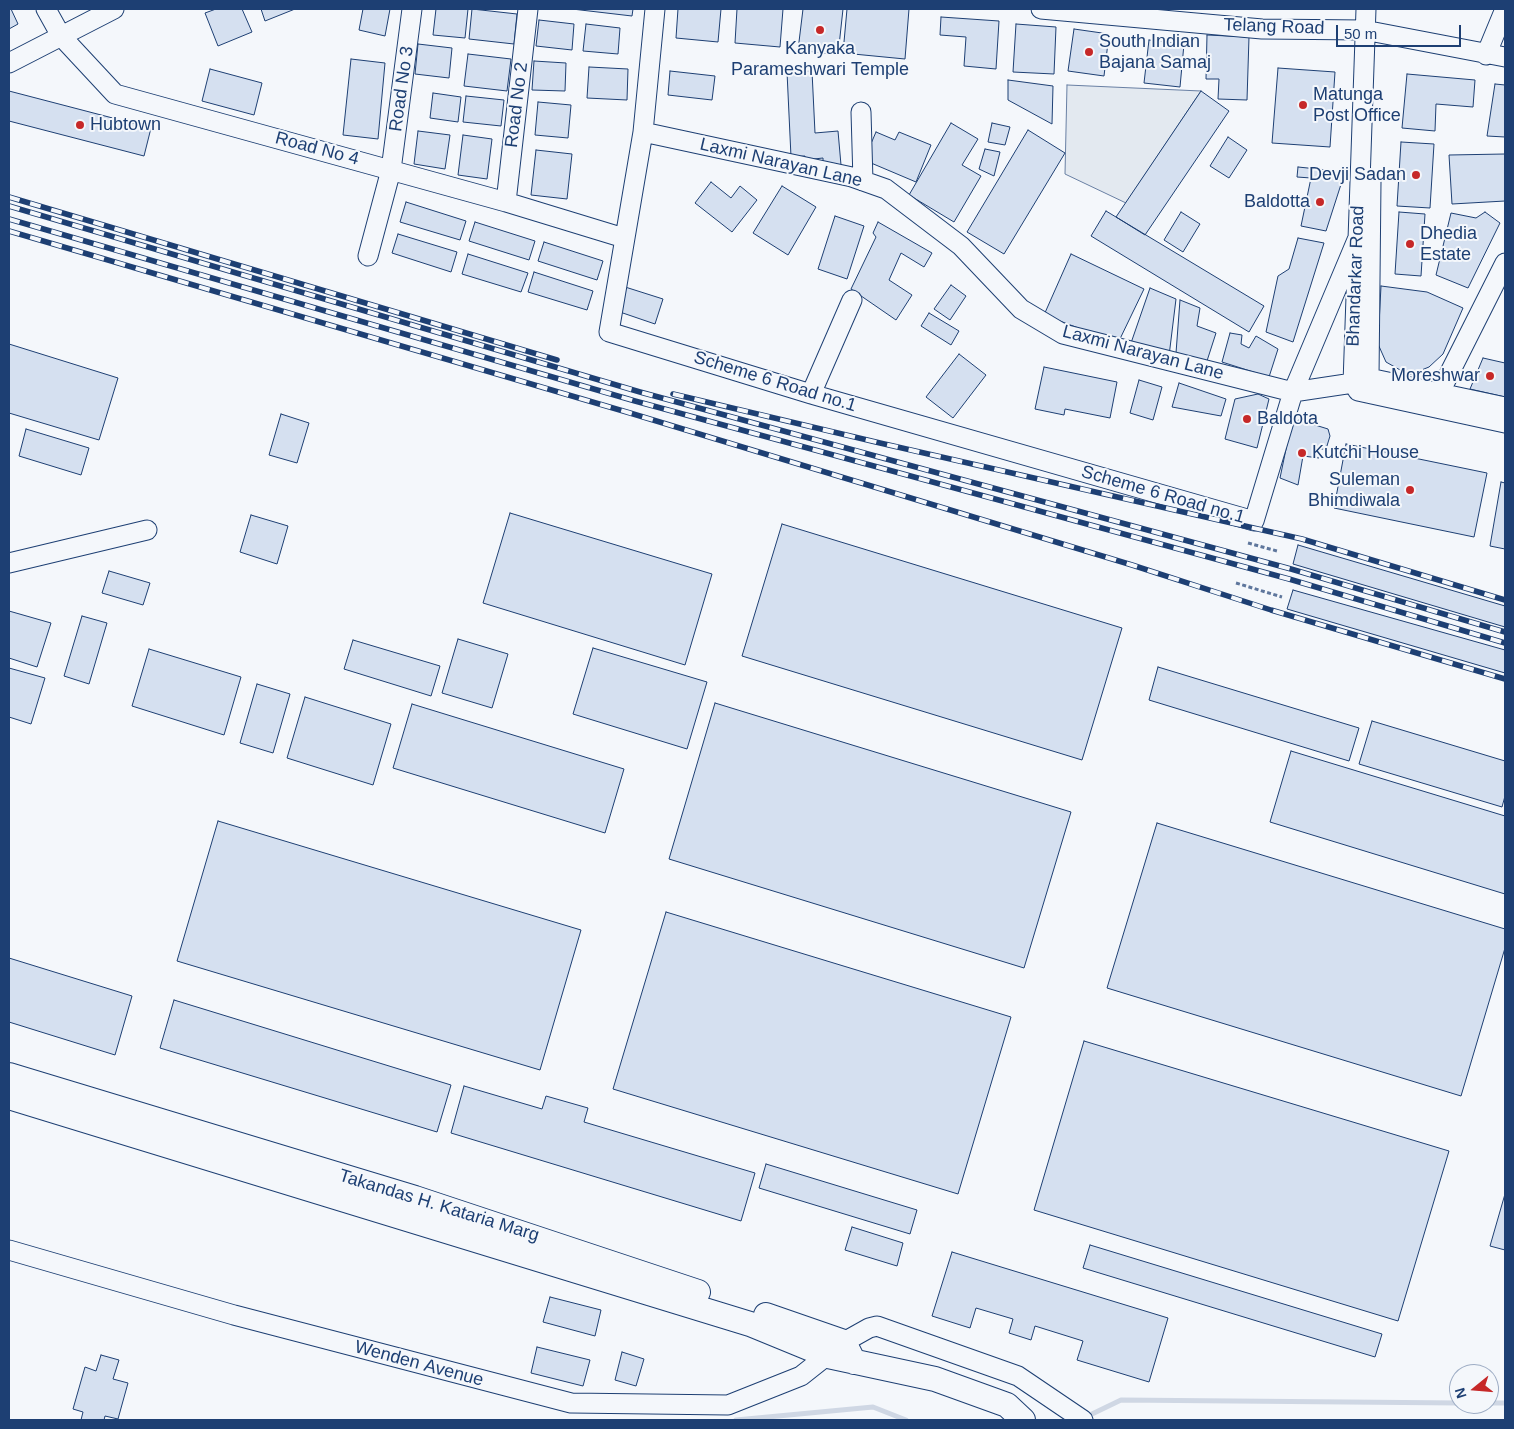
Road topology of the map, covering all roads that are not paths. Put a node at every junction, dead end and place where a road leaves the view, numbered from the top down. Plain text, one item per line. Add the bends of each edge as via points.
1 (46, 9) edge
2 (114, 9) edge
3 (412, 9) edge
4 (528, 9) edge
5 (655, 9) edge
6 (1041, 9) edge
7 (1366, 9) edge
8 (1377, 9) edge
9 (1505, 9) edge
10 (1182, 15) edge
11 (1370, 31) junction
12 (61, 36) junction
13 (1486, 55) junction
14 (1505, 57) edge
15 (9, 63) edge
16 (861, 112) dead end
17 (643, 132) junction
18 (391, 170) junction
19 (863, 181) junction
20 (506, 202) junction
21 (624, 238) junction
22 (1357, 240) junction
23 (368, 256) dead end
24 (1505, 262) edge
25 (852, 300) dead end
26 (1361, 381) junction
27 (1293, 392) junction
28 (1440, 392) junction
29 (811, 394) junction
30 (1505, 407) edge
31 (1505, 423) edge
32 (147, 530) dead end
33 (9, 563) edge
34 (9, 1074) edge
35 (9, 1097) edge
36 (9, 1250) edge
37 (544, 1250) junction
38 (842, 1353) junction
39 (1015, 1413) edge
40 (1083, 1420) edge

1 - 12 street, Road No 4
2 - 12 street
3 - 18 street, Road No 3
4 - 20 street, Road No 2
5 - 17 street, Scheme 6 Road no.1
6 - 10 street, Telang Road
7 - 11 street, Bhandarkar Road
8 - 11 street, Bhandarkar Road
9 - 13 street
10 - 11 street, Telang Road via 1262,29
11 - 13 street, Telang Road
11 - 22 street, Bhandarkar Road
11 - 26 street, Bhandarkar Road
12 - 15 street
12 - 18 street, Road No 4 via 115,94
13 - 14 street, Telang Road
16 - 19 street
17 - 19 street, Laxmi Narayan Lane
17 - 21 street, Scheme 6 Road no.1
18 - 20 street, Road No 4
18 - 23 street, Road No 3
19 - 27 street, Laxmi Narayan Lane via 886,189 898,198 960,246 1021,309 1063,334
20 - 21 street, Road No 4
21 - 29 street, Scheme 6 Road no.1 via 609,332
22 - 26 street, Bhandarkar Road
22 - 27 street
24 - 28 street
25 - 29 street
26 - 27 street, Laxmi Narayan Lane
26 - 28 street, Laxmi Narayan Lane
26 - 31 street via 1358,392
27 - 29 street, Scheme 6 Road no.1 via 1254,521
28 - 30 street, Laxmi Narayan Lane
32 - 33 street
34 - 37 main road, Takandas H. Kataria Marg
35 - 37 main road, Takandas H. Kataria Marg
36 - 38 street, Wenden Avenue via 234,1315 571,1403 728,1405 801,1376
37 - 38 main road, Takandas H. Kataria Marg via 753,1318
38 - 39 main road, Takandas H. Kataria Marg via 935,1379
38 - 40 street, Wenden Avenue via 869,1328 877,1326 1018,1376

